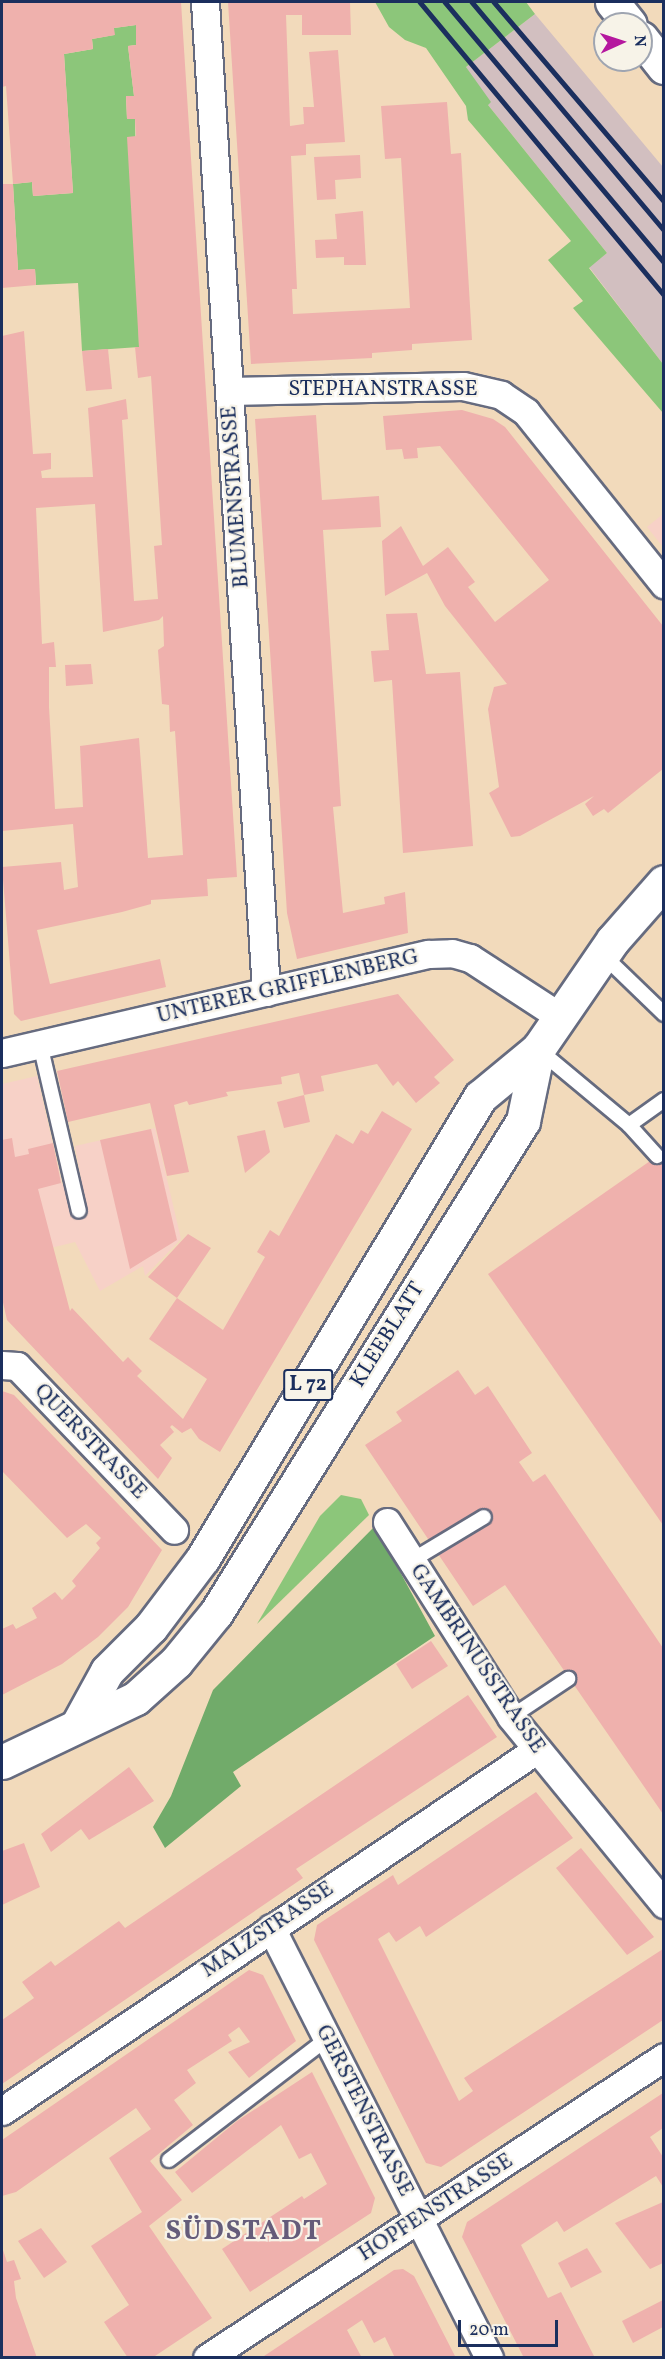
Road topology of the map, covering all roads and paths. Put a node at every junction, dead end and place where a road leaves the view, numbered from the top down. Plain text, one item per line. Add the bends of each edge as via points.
1 (205, 2) edge
2 (653, 54) edge
3 (663, 67) edge
4 (229, 391) junction
5 (663, 584) edge
6 (663, 882) edge
7 (603, 955) junction
8 (266, 992) junction
9 (663, 1014) edge
10 (559, 1016) junction
11 (39, 1044) junction
12 (538, 1049) junction
13 (2, 1053) edge
14 (663, 1100) edge
15 (629, 1125) junction
16 (657, 1156) dead end
17 (79, 1211) dead end
18 (2, 1365) edge
19 (484, 1517) dead end
20 (387, 1522) dead end
21 (174, 1530) dead end
22 (411, 1561) junction
23 (568, 1679) dead end
24 (511, 1718) junction
25 (78, 1724) junction
26 (536, 1750) junction
27 (2, 1762) edge
28 (663, 1904) edge
29 (271, 1928) junction
30 (328, 2038) junction
31 (663, 2057) edge
32 (2, 2111) edge
33 (169, 2160) dead end
34 (419, 2219) junction
35 (207, 2358) edge
36 (489, 2358) edge

1 - 4 street, BLUMENSTRASSE
2 - 3 main road
4 - 5 street, STEPHANSTRASSE via 463,386 501,395 526,412
4 - 8 street, BLUMENSTRASSE
6 - 7 main road, KLEEBLATT / L 72
7 - 9 lane
7 - 10 main road, KLEEBLATT / L 72
8 - 10 street, UNTERER GRIFFLENBERG via 429,954 452,953 470,958
8 - 11 street, UNTERER GRIFFLENBERG
10 - 12 main road, KLEEBLATT / L 72
11 - 13 street, UNTERER GRIFFLENBERG
11 - 17 lane
12 - 15 lane
12 - 25 main road, KLEEBLATT / L 72 via 480,1097 203,1558 151,1627 107,1671
12 - 25 main road, KLEEBLATT / L 72 via 523,1121 216,1613 176,1662 136,1698
14 - 15 lane
15 - 16 lane
18 - 21 street, QUERSTRASSE via 17,1366
19 - 22 lane
20 - 22 street, GAMBRINUSSTRASSE
22 - 24 street, GAMBRINUSSTRASSE
23 - 24 lane
24 - 26 street, GAMBRINUSSTRASSE
25 - 27 main road, KLEEBLATT / L 72
26 - 28 street, GAMBRINUSSTRASSE
26 - 29 street, MALZSTRASSE
29 - 30 street, GERSTENSTRASSE
29 - 32 street, MALZSTRASSE
30 - 33 lane
30 - 34 street, GERSTENSTRASSE
31 - 34 street, HOPFENSTRASSE
34 - 35 street, HOPFENSTRASSE
34 - 36 street, GERSTENSTRASSE

